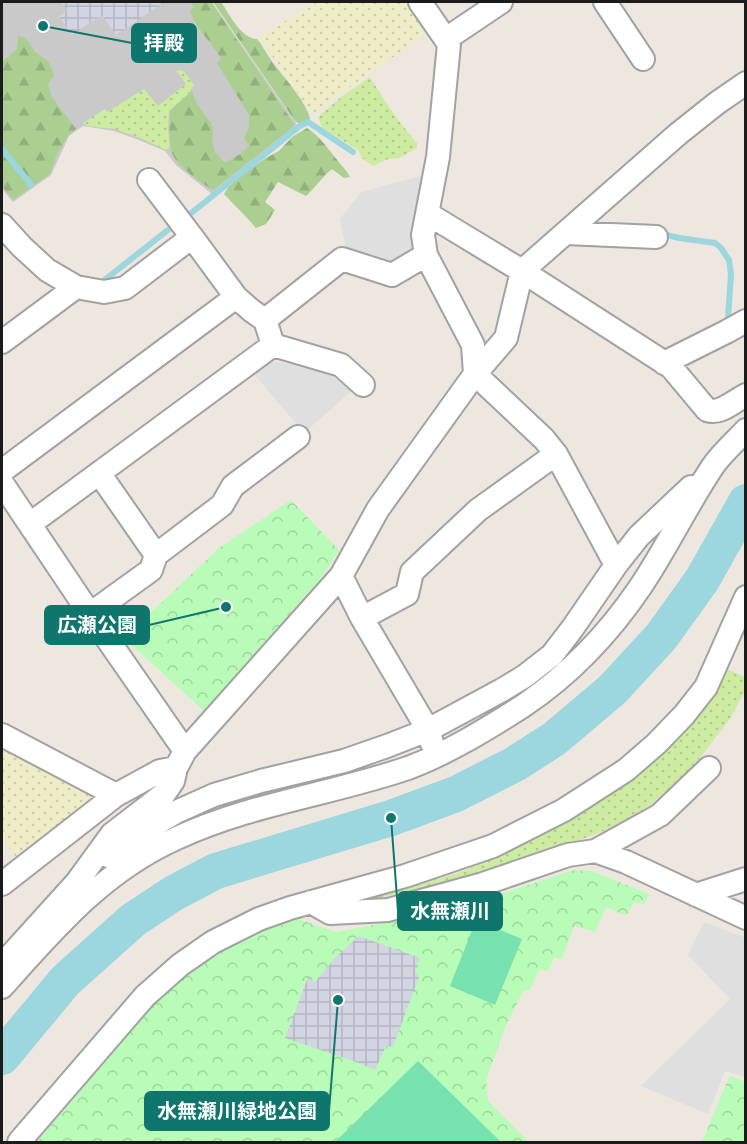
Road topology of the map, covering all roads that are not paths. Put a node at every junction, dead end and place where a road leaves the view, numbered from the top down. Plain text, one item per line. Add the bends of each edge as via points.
1 (420, 2) edge
2 (501, 2) edge
3 (605, 2) edge
4 (446, 39) junction
5 (642, 59) dead end
6 (746, 83) edge
7 (149, 180) dead end
8 (428, 214) junction
9 (2, 225) edge
10 (566, 233) junction
11 (192, 237) junction
12 (656, 237) dead end
13 (426, 255) junction
14 (522, 271) junction
15 (76, 287) junction
16 (236, 297) junction
17 (265, 320) junction
18 (746, 321) edge
19 (2, 342) edge
20 (273, 345) junction
21 (664, 363) junction
22 (475, 374) junction
23 (363, 385) dead end
24 (746, 395) edge
25 (746, 430) edge
26 (298, 437) dead end
27 (556, 454) junction
28 (715, 464) junction
29 (2, 471) edge
30 (99, 473) junction
31 (2, 483) edge
32 (30, 524) junction
33 (156, 555) junction
34 (616, 565) junction
35 (341, 576) junction
36 (746, 597) edge
37 (90, 614) junction
38 (362, 618) junction
39 (428, 730) junction
40 (2, 735) edge
41 (436, 756) junction
42 (180, 760) junction
43 (709, 768) dead end
44 (116, 795) junction
45 (595, 852) junction
46 (746, 879) edge
47 (77, 882) junction
48 (2, 884) edge
49 (696, 895) junction
50 (311, 902) junction
51 (746, 918) edge
52 (2, 965) edge
53 (2, 987) edge
54 (19, 1143) edge

1 - 4 street
2 - 4 street
3 - 5 street
4 - 8 street via 449,44 438,157
6 - 10 street via 678,135
7 - 11 street
8 - 13 street via 423,235
8 - 14 street
9 - 15 street via 47,270
10 - 12 street
10 - 14 street
11 - 15 street via 125,288 104,292
11 - 16 street
13 - 17 street via 392,275 342,258
13 - 22 street via 473,345
14 - 21 street
14 - 22 street via 506,338
15 - 19 street
16 - 17 street
16 - 29 street
17 - 20 street
18 - 21 street
20 - 23 street via 341,365
20 - 30 street
21 - 24 street via 712,412
22 - 27 street
22 - 35 street via 378,509
25 - 28 street
26 - 33 street via 233,486 222,505
27 - 34 street
27 - 38 street via 478,510 412,572 407,594
28 - 34 street via 639,536
28 - 41 street via 640,588 587,652 525,704
30 - 32 street
30 - 33 street
31 - 32 street
32 - 37 street
33 - 37 street via 151,570
34 - 39 street via 552,655 502,690
35 - 38 street
35 - 42 street
36 - 50 street via 706,687 684,715 626,770 564,810 493,846
37 - 42 street
38 - 39 street
39 - 41 street
39 - 47 street via 344,760 214,795 125,842
40 - 44 street
41 - 53 street via 398,771 209,824 175,838 130,863 95,890
42 - 44 street
42 - 47 street via 164,794 112,834
43 - 45 street via 660,814
44 - 48 street
45 - 49 street
45 - 50 street via 568,855 483,885 388,910 330,913
46 - 49 street
47 - 52 street
49 - 51 street
50 - 54 street via 259,919 213,942 180,965 145,996

